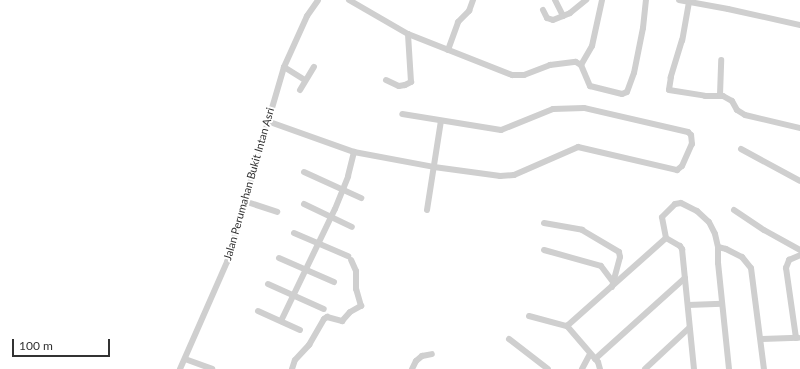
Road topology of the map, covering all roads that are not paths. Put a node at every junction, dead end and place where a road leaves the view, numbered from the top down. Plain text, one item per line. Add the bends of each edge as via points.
1 (318, 0) edge
2 (349, 0) edge
3 (473, 0) edge
4 (555, 0) edge
5 (586, 0) edge
6 (596, 0) edge
7 (602, 0) edge
8 (646, 0) edge
9 (679, 0) edge
10 (693, 2) edge
11 (543, 10) dead end
12 (563, 16) junction
13 (800, 25) edge
14 (408, 34) junction
15 (448, 50) junction
16 (721, 60) dead end
17 (581, 65) junction
18 (284, 67) junction
19 (314, 67) dead end
20 (305, 80) junction
21 (386, 80) dead end
22 (300, 90) dead end
23 (720, 95) junction
24 (402, 114) dead end
25 (268, 121) junction
26 (441, 121) junction
27 (800, 128) edge
28 (741, 149) dead end
29 (354, 152) junction
30 (434, 167) junction
31 (304, 172) dead end
32 (800, 181) edge
33 (343, 189) junction
34 (361, 198) dead end
35 (244, 201) junction
36 (304, 204) dead end
37 (427, 210) dead end
38 (734, 210) dead end
39 (277, 212) dead end
40 (331, 217) junction
41 (544, 223) dead end
42 (352, 227) dead end
43 (294, 233) dead end
44 (666, 238) junction
45 (319, 243) junction
46 (718, 247) junction
47 (544, 250) dead end
48 (800, 250) edge
49 (800, 255) edge
50 (279, 258) dead end
51 (306, 270) junction
52 (686, 278) junction
53 (334, 282) dead end
54 (268, 284) dead end
55 (613, 285) junction
56 (294, 295) junction
57 (722, 304) junction
58 (688, 305) junction
59 (324, 309) dead end
60 (258, 311) dead end
61 (529, 316) dead end
62 (281, 321) junction
63 (567, 326) junction
64 (689, 328) junction
65 (300, 330) dead end
66 (798, 338) edge
67 (509, 339) dead end
68 (761, 339) junction
69 (432, 354) dead end
70 (592, 356) junction
71 (185, 359) junction
72 (538, 362) junction
73 (646, 368) edge
74 (180, 369) edge
75 (212, 369) edge
76 (292, 369) edge
77 (412, 369) edge
78 (536, 369) edge
79 (548, 369) edge
80 (582, 369) edge
81 (600, 369) edge
82 (654, 369) edge
83 (694, 369) edge
84 (729, 369) edge
85 (764, 369) edge

1 - 18 street, Jalan Perumahan Bukit Intan Asri via 307,16
2 - 14 street
3 - 15 street via 469,11 458,22
4 - 12 street
5 - 12 street
6 - 7 street
7 - 17 street via 593,42
8 - 17 street via 634,73 627,92 622,94 592,87
9 - 10 street
10 - 13 street
10 - 23 street via 669,90 705,96
11 - 12 street via 549,20
14 - 15 street
14 - 21 street via 411,82 399,86
15 - 17 street via 512,75 524,75 562,62 574,61
16 - 23 street
18 - 20 street
18 - 25 street, Jalan Perumahan Bukit Intan Asri
19 - 20 street
20 - 22 street
23 - 27 street via 729,98 739,112 745,115
24 - 26 street
25 - 29 street
25 - 35 street, Jalan Perumahan Bukit Intan Asri
26 - 30 street
26 - 30 street via 501,130 553,109 584,108 688,132 692,144 682,166 677,170 580,147 506,176
28 - 32 street
29 - 30 street
29 - 33 street
30 - 37 street
31 - 33 street
33 - 34 street
33 - 40 street
35 - 39 street
35 - 71 street, Jalan Perumahan Bukit Intan Asri via 222,276
36 - 40 street
38 - 48 street
40 - 42 street
40 - 45 street
41 - 55 street via 580,229 618,251 620,257
43 - 45 street
44 - 46 street via 662,217 675,204 681,203 709,222 716,234
44 - 52 street via 682,248
44 - 55 street
45 - 51 street
45 - 76 street via 350,258 356,271 356,289 361,304 342,321 327,317 324,319 309,345 295,360
46 - 57 street
46 - 68 street via 742,257 751,268
47 - 55 street via 601,266
49 - 66 street via 789,260 786,268
50 - 51 street
51 - 53 street
51 - 56 street
52 - 58 street
52 - 70 street
54 - 56 street
55 - 63 street
56 - 59 street
56 - 62 street
57 - 58 street
57 - 84 street
58 - 64 street
60 - 62 street
61 - 63 street
62 - 65 street
63 - 70 street
64 - 73 street
64 - 83 street
66 - 68 street
67 - 72 street
68 - 85 street
69 - 77 street via 422,356
70 - 80 street
70 - 81 street
71 - 74 street, Jalan Perumahan Bukit Intan Asri
71 - 75 street
72 - 78 street
72 - 79 street
73 - 82 street

